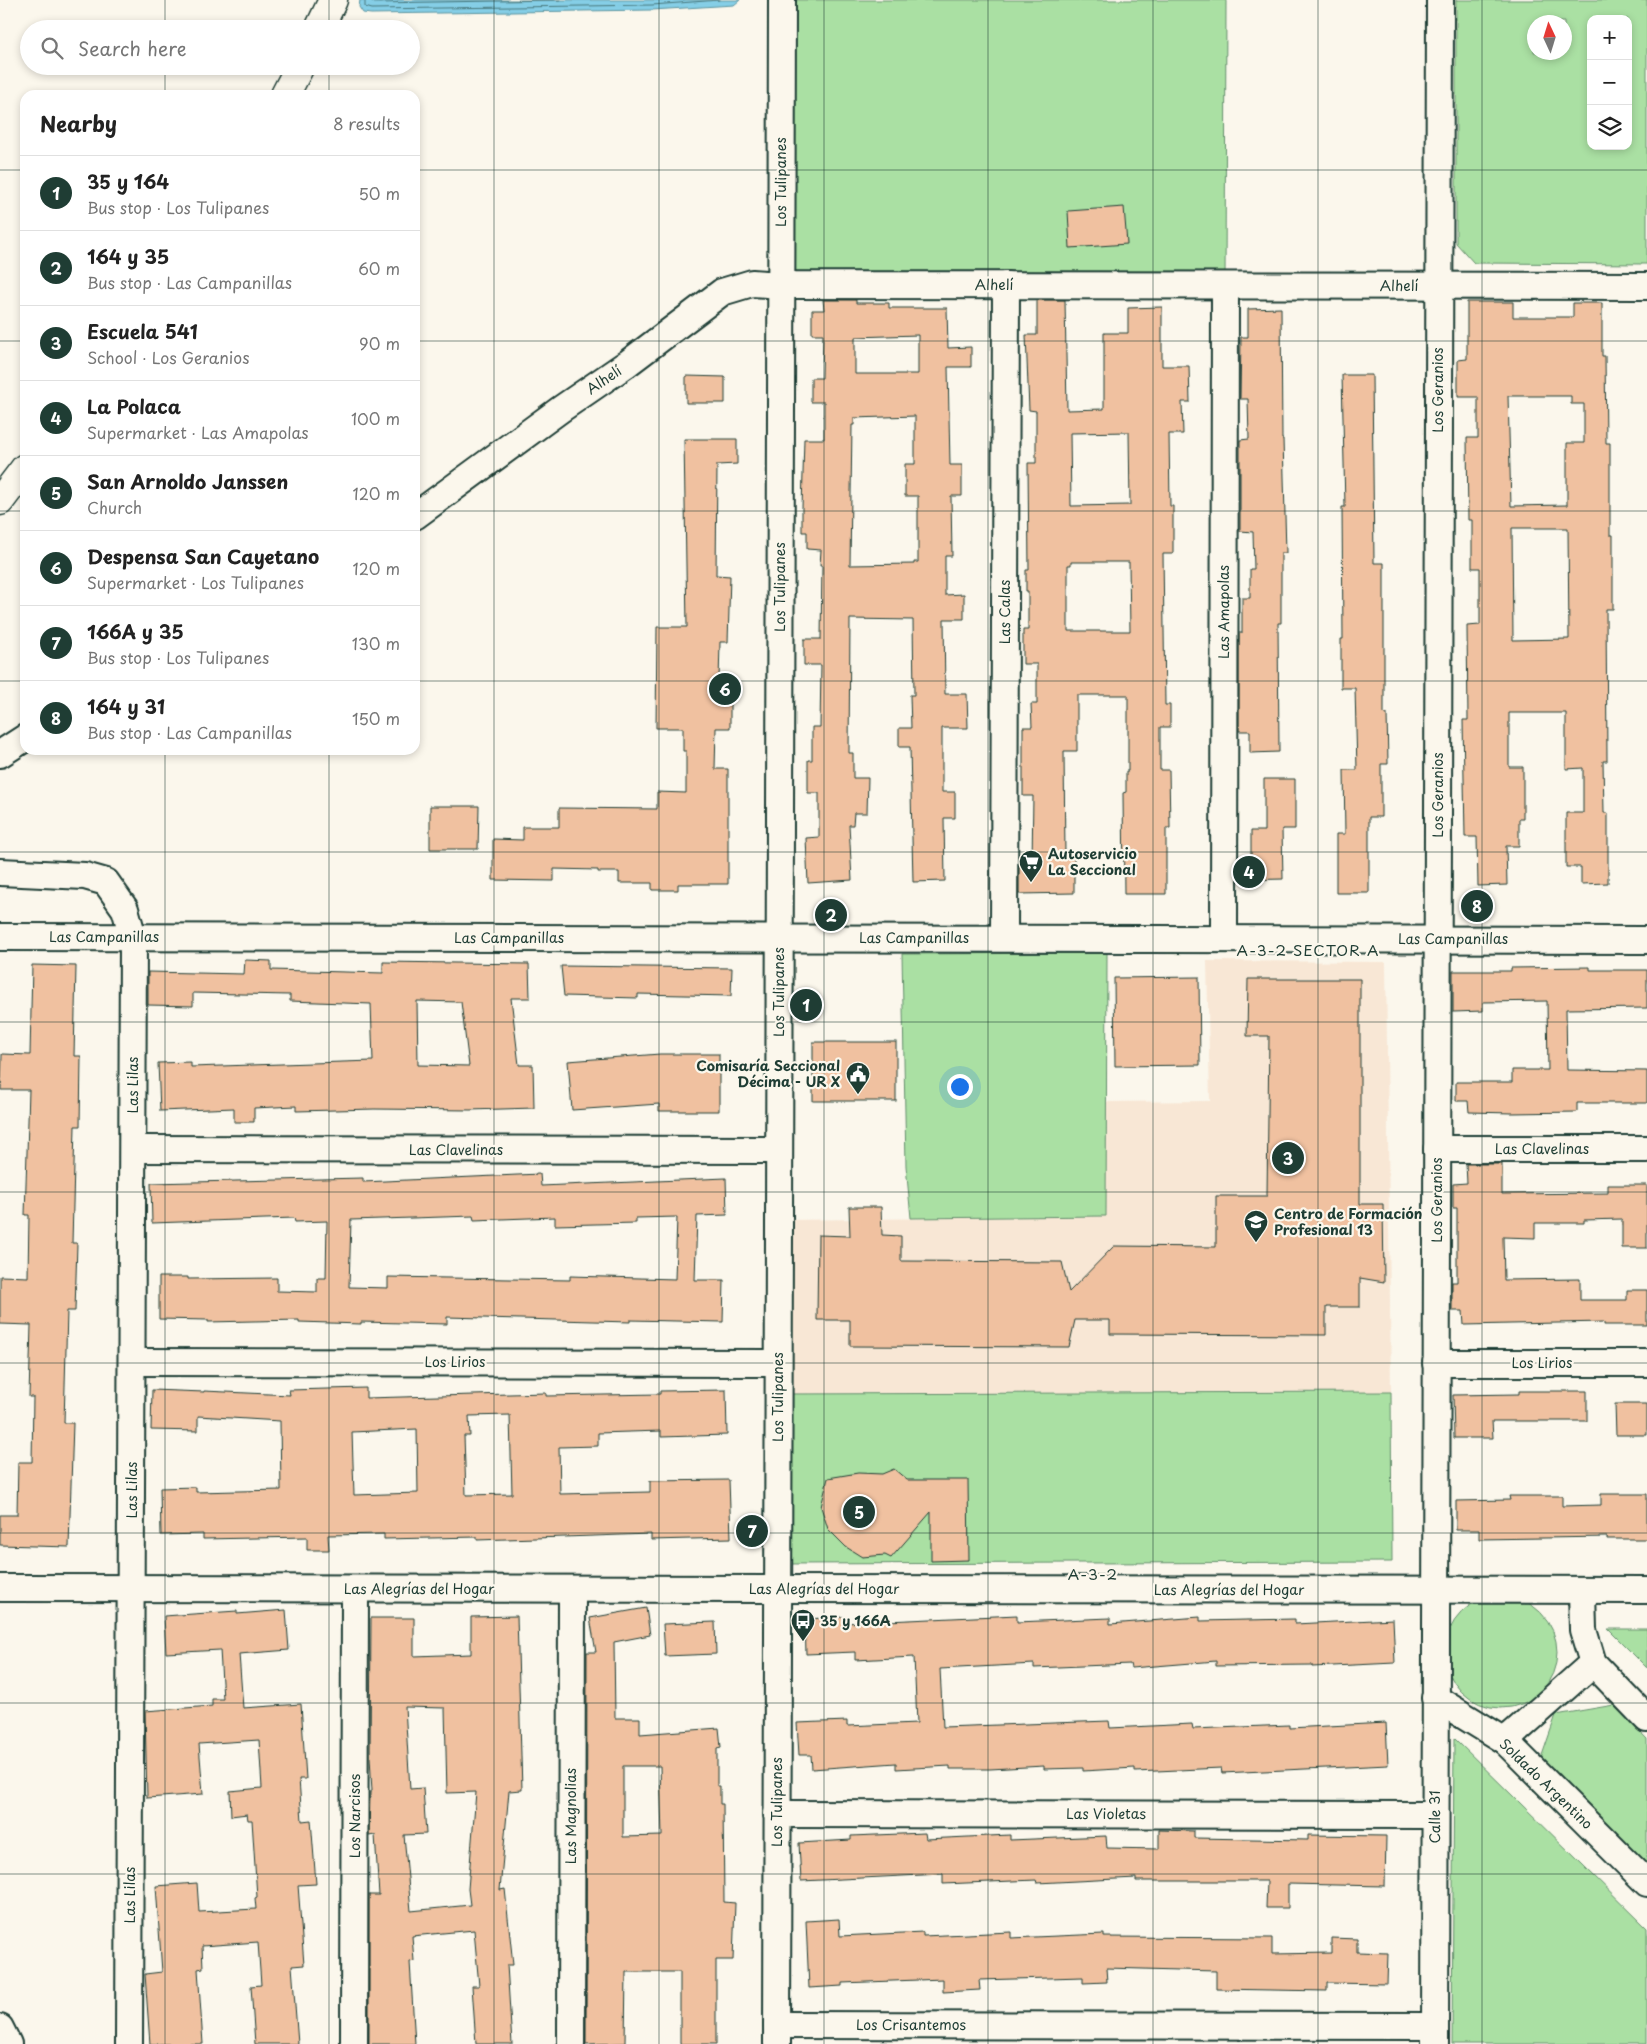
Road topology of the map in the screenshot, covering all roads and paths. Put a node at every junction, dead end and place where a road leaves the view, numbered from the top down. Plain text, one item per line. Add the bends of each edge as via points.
1 (332, 0) edge
2 (782, 0) edge
3 (1440, 0) edge
4 (323, 20) edge
5 (296, 75) edge
6 (288, 90) edge
7 (781, 285) junction
8 (1006, 285) junction
9 (1225, 286) junction
10 (1439, 286) junction
11 (1647, 286) edge
12 (20, 475) edge
13 (0, 501) edge
14 (420, 512) edge
15 (20, 741) edge
16 (0, 754) edge
17 (0, 872) edge
18 (0, 937) edge
19 (134, 937) junction
20 (779, 938) junction
21 (1004, 938) junction
22 (1224, 939) junction
23 (1437, 939) junction
24 (1647, 940) edge
25 (133, 1149) junction
26 (1437, 1149) junction
27 (1647, 1149) edge
28 (779, 1150) junction
29 (132, 1362) junction
30 (778, 1363) junction
31 (1436, 1363) junction
32 (1647, 1363) edge
33 (0, 1588) edge
34 (132, 1588) junction
35 (355, 1588) junction
36 (572, 1589) junction
37 (778, 1589) junction
38 (1436, 1590) junction
39 (1582, 1590) junction
40 (1647, 1590) edge
41 (1593, 1663) junction
42 (1436, 1698) junction
43 (1647, 1719) edge
44 (1505, 1741) junction
45 (777, 1814) junction
46 (1435, 1815) junction
47 (1647, 1883) edge
48 (0, 2028) edge
49 (777, 2034) edge
50 (1435, 2035) edge
51 (8, 2044) edge
52 (129, 2044) edge
53 (354, 2044) edge
54 (571, 2044) edge

1 - 4 main road
2 - 7 street, Los Tulipanes
3 - 10 street, Los Geranios
5 - 6 main road
7 - 8 street, Alhelí
7 - 14 street, Alhelí via 752,284 722,292
7 - 20 street, Los Tulipanes
8 - 9 street, Alhelí
8 - 21 street, Las Calas
9 - 10 street, Alhelí
9 - 22 street, Las Amapolas
10 - 11 street, Alhelí
10 - 23 street, Los Geranios
12 - 13 main road
15 - 16 street
17 - 19 street, Las Lilas via 85,876 106,882 125,909
18 - 19 street, Las Campanillas
19 - 20 street, Las Campanillas
19 - 25 street, Las Lilas
20 - 21 street, Las Campanillas
20 - 28 street, Los Tulipanes
21 - 22 street, Las Campanillas
22 - 23 street, Las Campanillas
23 - 24 street, Las Campanillas
23 - 26 street, Los Geranios
25 - 28 street, Las Clavelinas
25 - 29 street, Las Lilas
26 - 27 street, Las Clavelinas
26 - 31 street, Los Geranios
28 - 30 street, Los Tulipanes
29 - 30 street, Los Lirios
29 - 34 street, Las Lilas
30 - 37 street, Los Tulipanes
31 - 32 street, Los Lirios
31 - 38 street, Los Geranios
33 - 34 street, Las Alegrías del Hogar
34 - 35 street, Las Alegrías del Hogar
34 - 52 street, Las Lilas
35 - 36 street, Las Alegrías del Hogar
35 - 53 street, Los Narcisos
36 - 37 street, Las Alegrías del Hogar
36 - 54 street, Las Magnolias
37 - 38 street, Las Alegrías del Hogar
37 - 45 street, Los Tulipanes
38 - 39 street, Las Alegrías del Hogar
38 - 42 street, Calle 31
39 - 40 street, Las Alegrías del Hogar
39 - 41 street via 1583,1630
41 - 43 street
41 - 44 street
42 - 44 street, Soldado Argentino
42 - 46 street, Calle 31
44 - 47 street, Soldado Argentino
45 - 46 street, Las Violetas
45 - 49 street, Los Tulipanes
46 - 50 street, Calle 31
48 - 51 street
49 - 50 street, Los Crisantemos

